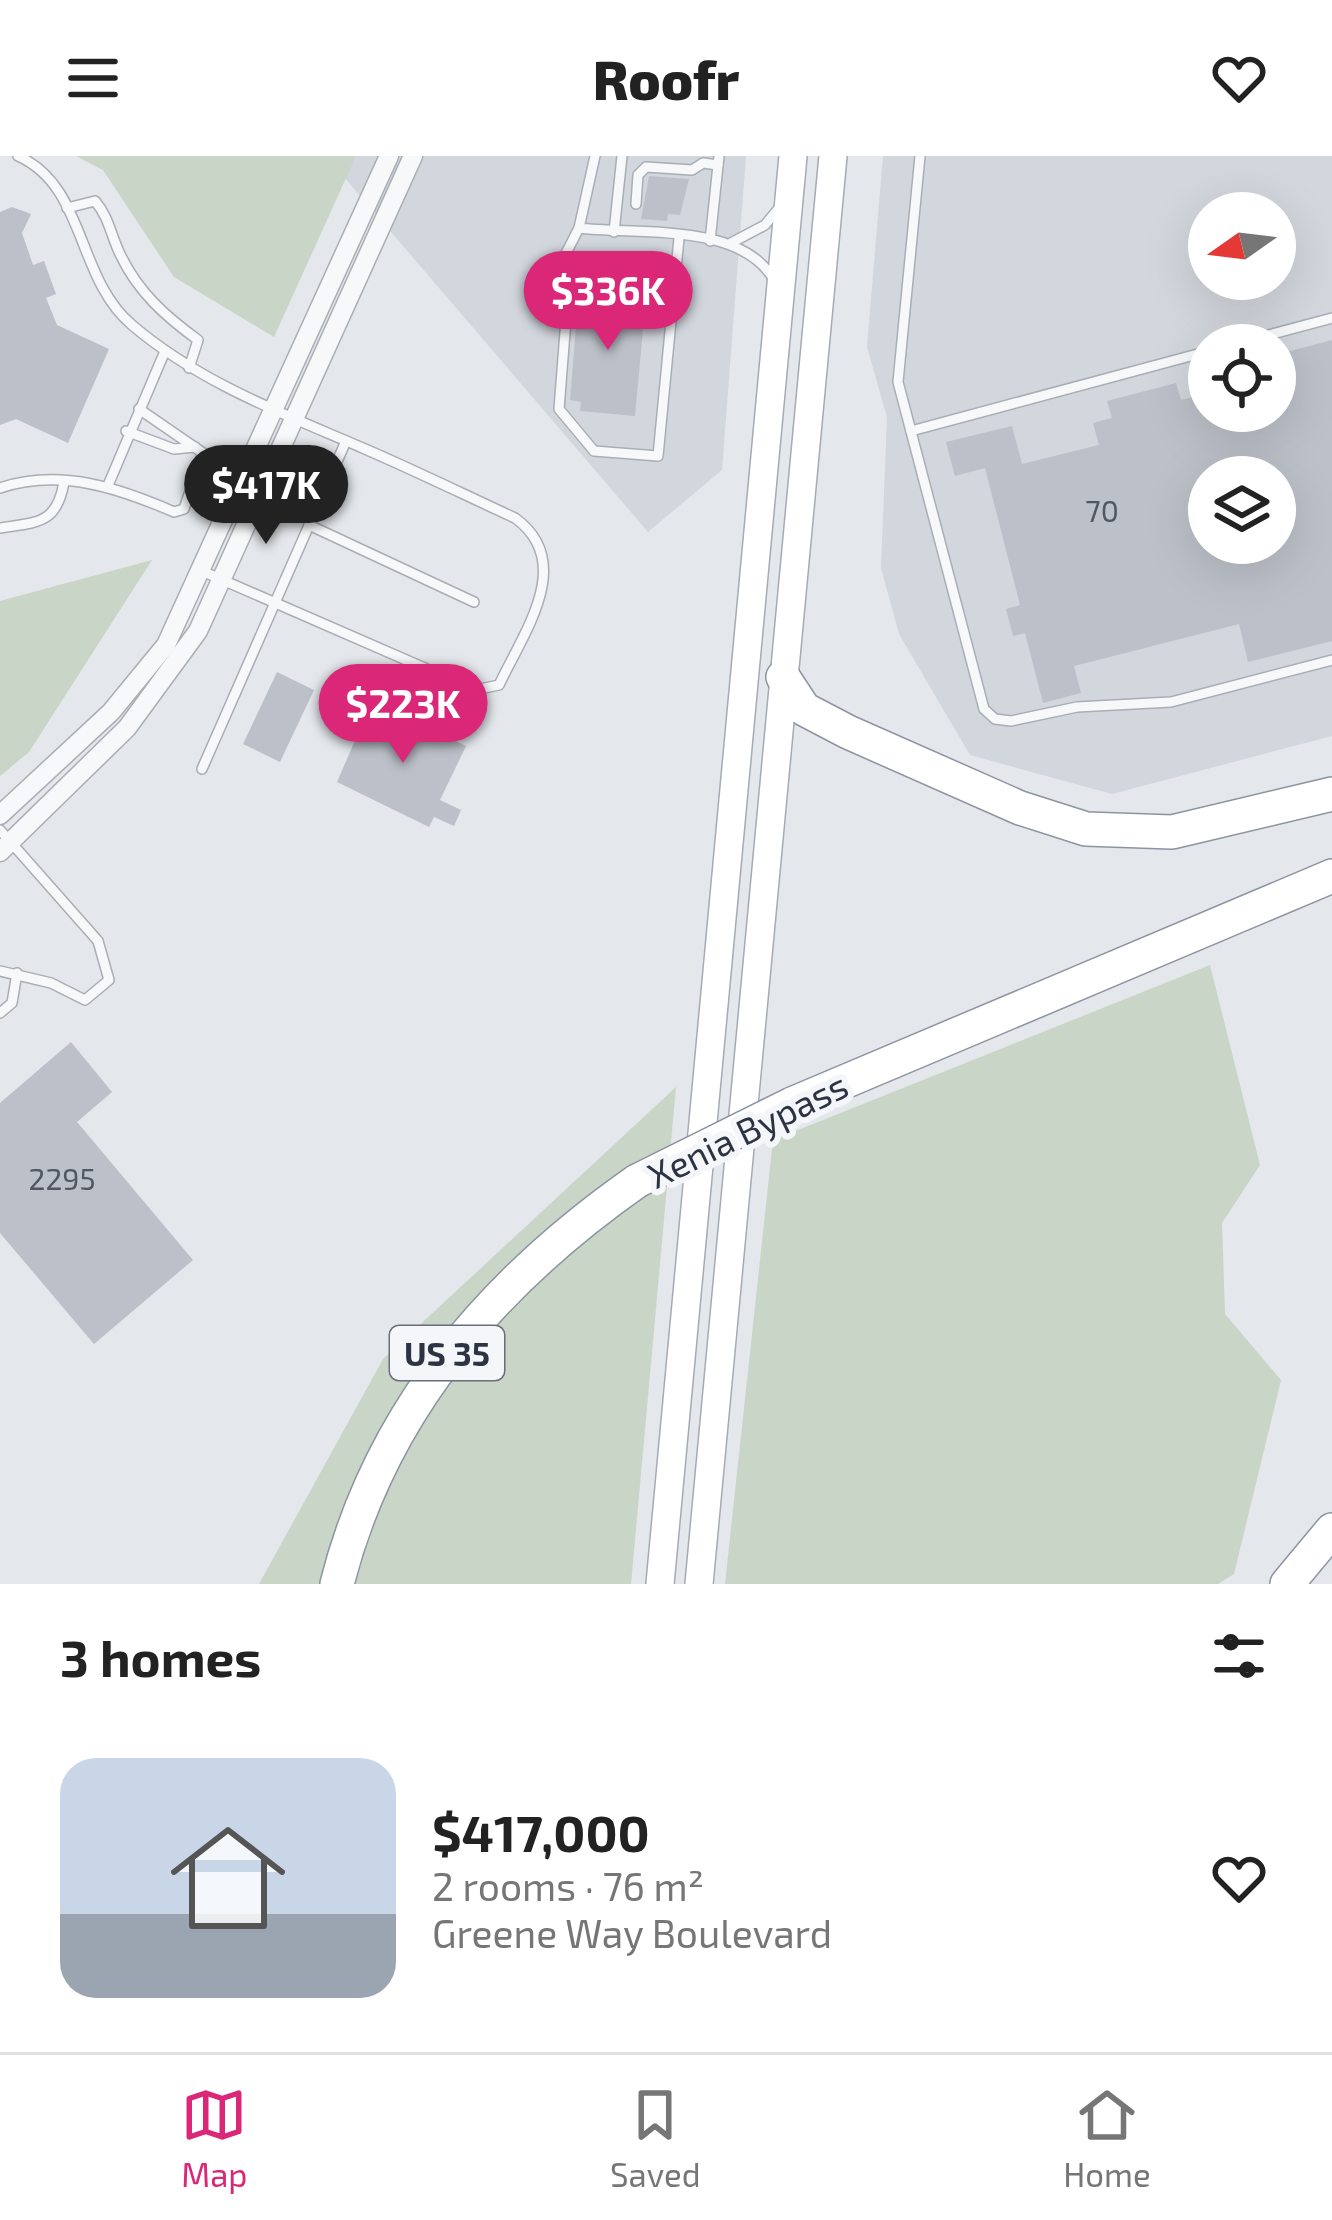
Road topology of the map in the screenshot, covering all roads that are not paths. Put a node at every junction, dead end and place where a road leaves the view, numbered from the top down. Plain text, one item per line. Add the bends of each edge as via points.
1 (18, 156) edge
2 (389, 156) edge
3 (413, 156) edge
4 (595, 156) edge
5 (622, 156) edge
6 (793, 156) edge
7 (833, 156) edge
8 (920, 156) edge
9 (700, 160) edge
10 (719, 160) edge
11 (790, 196) junction
12 (636, 205) dead end
13 (67, 208) junction
14 (635, 219) dead end
15 (579, 228) junction
16 (614, 232) junction
17 (634, 235) junction
18 (679, 238) junction
19 (710, 241) junction
20 (731, 243) junction
21 (676, 274) junction
22 (569, 281) junction
23 (779, 301) junction
24 (1332, 318) edge
25 (1296, 328) edge
26 (165, 351) junction
27 (1188, 357) edge
28 (189, 368) junction
29 (139, 409) junction
30 (284, 414) junction
31 (126, 431) junction
32 (910, 431) junction
33 (346, 441) junction
34 (199, 450) junction
35 (248, 471) junction
36 (266, 480) junction
37 (64, 482) junction
38 (109, 483) junction
39 (0, 488) edge
40 (309, 525) junction
41 (0, 528) edge
42 (202, 571) junction
43 (222, 580) junction
44 (474, 602) dead end
45 (275, 604) junction
46 (1332, 660) edge
47 (783, 677) junction
48 (202, 770) dead end
49 (1332, 794) edge
50 (0, 815) edge
51 (4, 842) edge
52 (1332, 876) edge
53 (0, 971) edge
54 (17, 973) junction
55 (0, 1013) edge
56 (1332, 1530) edge
57 (1332, 1540) edge
58 (337, 1584) edge
59 (661, 1584) edge
60 (699, 1584) edge
61 (1287, 1584) edge
62 (1297, 1584) edge

1 - 13 lane via 54,180
2 - 30 street
3 - 30 street
4 - 15 lane
5 - 16 lane
6 - 11 main road
7 - 47 main road
8 - 32 lane via 898,360
9 - 10 lane
9 - 12 lane via 692,170 646,167
10 - 19 lane
11 - 20 lane via 765,225
11 - 23 main road
13 - 26 lane via 100,290
13 - 28 lane via 95,201 105,212 144,294 198,340
14 - 17 lane
15 - 16 lane
15 - 22 lane via 561,262
16 - 17 lane
17 - 18 lane
18 - 19 lane
18 - 21 lane
19 - 20 lane
20 - 23 lane via 763,261
21 - 22 lane via 600,269
21 - 22 lane via 658,456 594,451 559,409
23 - 59 main road
24 - 25 lane
26 - 28 lane
26 - 29 lane
27 - 32 lane
28 - 30 lane
29 - 31 lane
29 - 34 lane
30 - 33 lane
30 - 35 street
30 - 36 street
31 - 34 lane
31 - 38 lane
32 - 46 lane via 984,709 995,719 1172,702
33 - 40 lane
33 - 45 lane via 534,532 546,555 543,591 499,685 475,690
34 - 35 lane
34 - 38 lane via 184,509 174,512
35 - 36 lane
35 - 42 street
36 - 43 street
37 - 38 lane
37 - 39 lane
37 - 41 lane via 60,508 44,523
40 - 44 lane
40 - 45 lane
42 - 43 lane
42 - 50 street via 139,682
43 - 45 lane
43 - 51 street via 154,697
45 - 48 lane
47 - 49 highway via 804,709 848,732 1086,829 1172,832
47 - 60 main road
51 - 54 lane via 98,941 109,980 85,1000
52 - 58 highway, Xenia Bypass / US 35, bridge via 793,1104 637,1181 523,1270 442,1360 386,1450
53 - 54 lane
54 - 55 lane via 12,1003
56 - 61 highway
57 - 62 highway

